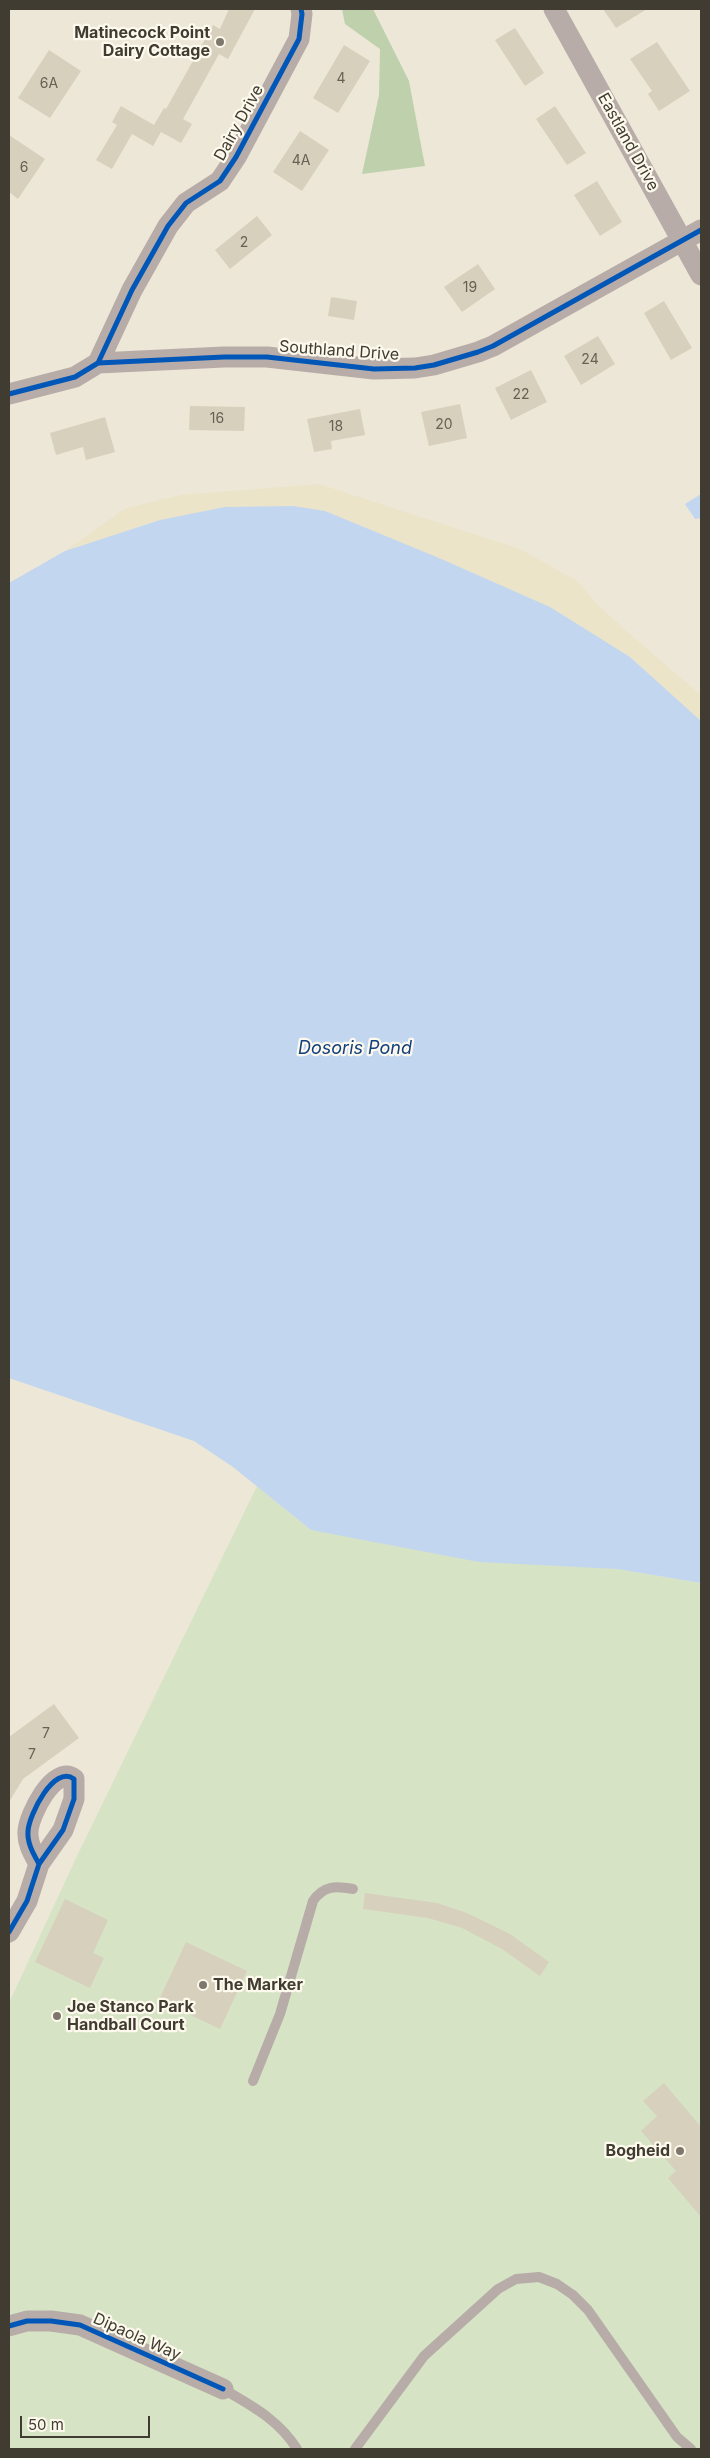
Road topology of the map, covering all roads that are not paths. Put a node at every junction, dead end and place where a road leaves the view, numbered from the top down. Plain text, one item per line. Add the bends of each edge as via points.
1 (301, 9) edge
2 (554, 9) edge
3 (701, 230) edge
4 (683, 241) junction
5 (701, 274) edge
6 (98, 363) junction
7 (9, 394) edge
8 (39, 1864) dead end
9 (354, 1889) dead end
10 (9, 1932) edge
11 (253, 2082) dead end
12 (9, 2326) edge
13 (223, 2390) joint
14 (297, 2449) edge
15 (355, 2449) edge
16 (690, 2449) edge

1 - 6 street, Dairy Drive via 299,39 236,157 220,181 186,203 168,226 132,290
2 - 4 street, Eastland Drive
3 - 4 street, Southland Drive
4 - 5 street, Eastland Drive
4 - 6 street, Southland Drive via 493,346 434,365 374,369 267,357
6 - 7 street, Southland Drive via 75,377
8 - 10 street via 27,1902
9 - 11 lane via 330,1887 313,1901 280,2014
12 - 13 street, Dipaola Way via 27,2320 80,2325
13 - 14 lane via 263,2412 288,2434
15 - 16 lane via 424,2356 498,2289 516,2279 539,2277 557,2284 588,2310 677,2437

